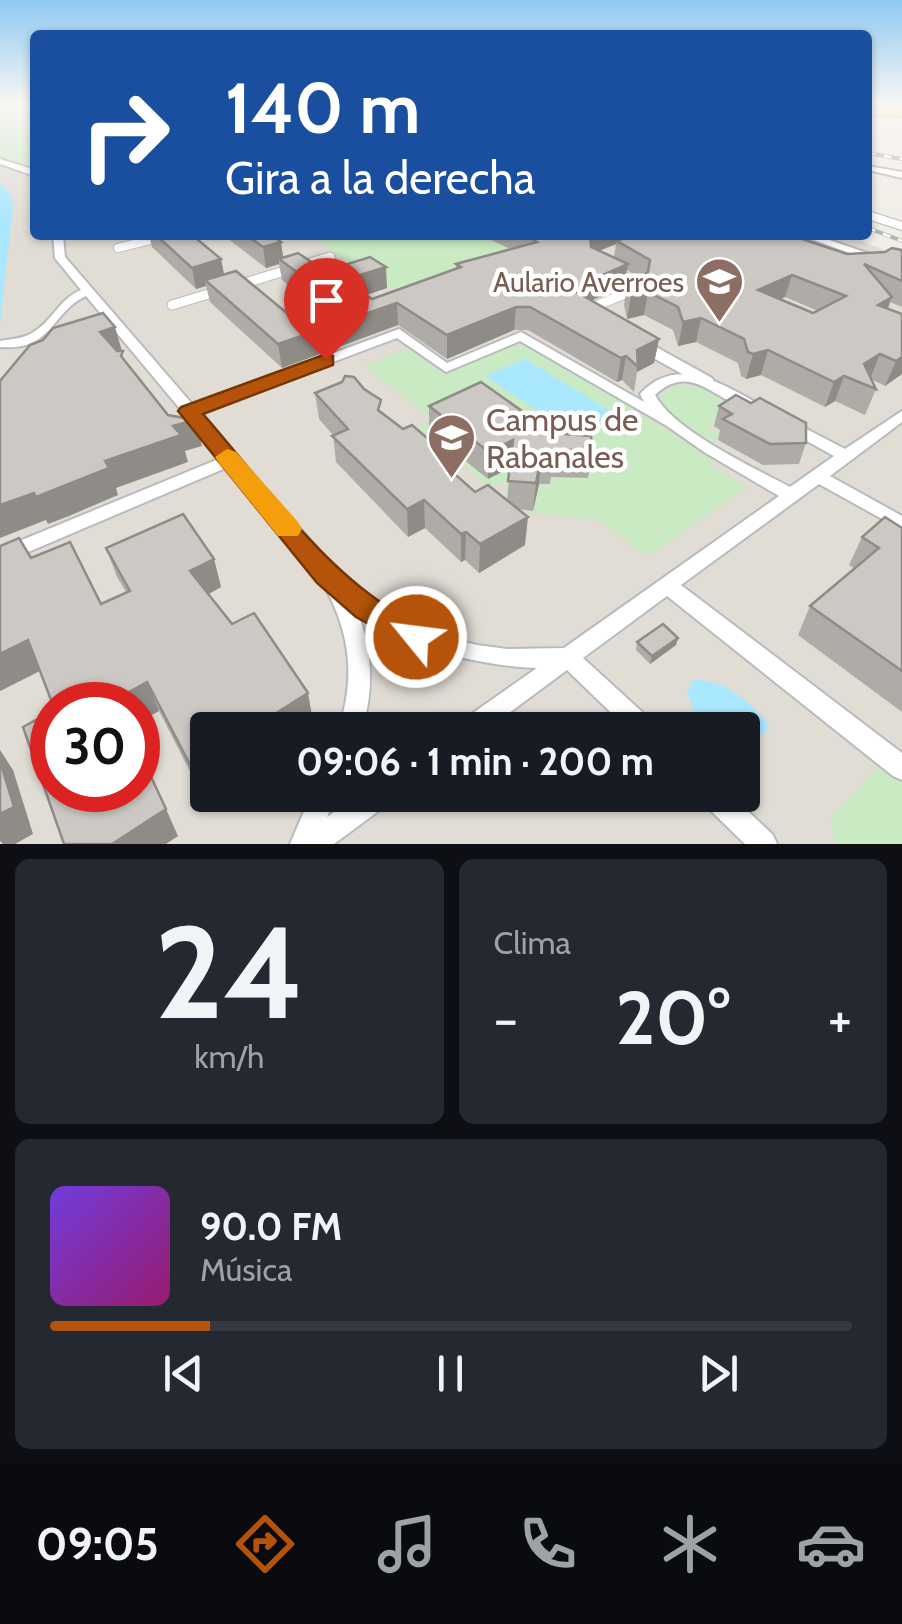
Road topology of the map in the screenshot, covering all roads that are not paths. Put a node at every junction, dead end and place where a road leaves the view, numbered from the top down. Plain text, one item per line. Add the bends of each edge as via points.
1 (0, 160) edge
2 (872, 169) edge
3 (30, 171) edge
4 (902, 175) edge
5 (872, 216) edge
6 (902, 226) edge
7 (58, 240) edge
8 (150, 240) edge
9 (819, 240) edge
10 (118, 248) dead end
11 (330, 257) dead end
12 (608, 268) edge
13 (902, 269) edge
14 (88, 291) junction
15 (172, 305) dead end
16 (598, 322) edge
17 (632, 340) edge
18 (5, 344) dead end
19 (724, 391) junction
20 (189, 411) junction
21 (902, 415) edge
22 (668, 422) junction
23 (846, 456) junction
24 (230, 460) junction
25 (818, 476) junction
26 (791, 495) junction
27 (902, 524) edge
28 (0, 557) edge
29 (327, 575) junction
30 (666, 586) junction
31 (568, 657) junction
32 (354, 712) edge
33 (493, 712) edge
34 (626, 712) edge
35 (902, 768) edge
36 (317, 812) edge
37 (356, 812) edge
38 (731, 812) edge
39 (303, 844) edge
40 (312, 844) edge
41 (764, 844) edge

1 - 3 street
2 - 4 street
5 - 6 street
7 - 14 street via 60,258
8 - 10 street
9 - 13 street
11 - 15 street
12 - 16 street via 639,288 580,312
14 - 18 street via 74,295 34,341
14 - 20 street via 109,328
17 - 19 street
19 - 22 street via 692,378 660,383 647,399
19 - 23 street
20 - 22 street via 399,334 446,368 522,336
20 - 24 street
21 - 23 street
22 - 26 street
23 - 25 street
24 - 28 street
24 - 29 street
25 - 26 street
25 - 27 street
26 - 30 street
29 - 31 street via 397,628 435,644 497,657
29 - 32 street via 357,631 360,680
30 - 31 street
30 - 35 street
31 - 33 street
31 - 34 street
36 - 39 street
37 - 40 street
38 - 41 street

